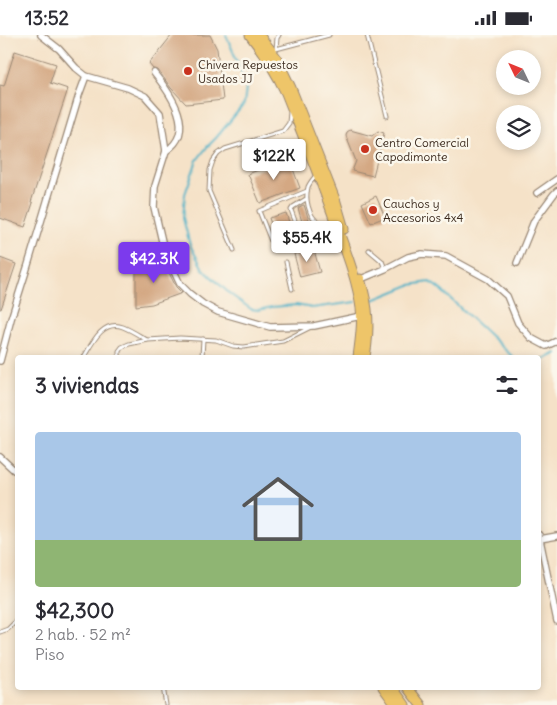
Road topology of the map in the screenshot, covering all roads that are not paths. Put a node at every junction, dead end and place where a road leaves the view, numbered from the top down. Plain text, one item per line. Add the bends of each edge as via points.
1 (41, 35) edge
2 (250, 35) edge
3 (259, 35) edge
4 (278, 35) edge
5 (329, 35) edge
6 (367, 35) edge
7 (276, 53) junction
8 (154, 73) dead end
9 (86, 76) junction
10 (290, 103) junction
11 (386, 116) dead end
12 (166, 151) junction
13 (320, 171) junction
14 (557, 179) edge
15 (307, 191) junction
16 (557, 191) edge
17 (537, 193) dead end
18 (306, 199) junction
19 (336, 227) junction
20 (271, 241) dead end
21 (327, 244) dead end
22 (234, 250) dead end
23 (369, 250) dead end
24 (286, 263) dead end
25 (517, 263) dead end
26 (386, 269) junction
27 (361, 279) junction
28 (292, 289) dead end
29 (361, 292) junction
30 (363, 310) junction
31 (314, 326) junction
32 (204, 339) junction
33 (148, 341) junction
34 (557, 341) edge
35 (85, 355) edge
36 (119, 355) edge
37 (202, 355) edge
38 (358, 355) edge
39 (365, 355) edge
40 (0, 361) edge
41 (0, 457) edge
42 (14, 470) dead end
43 (557, 536) edge
44 (541, 537) edge
45 (541, 546) edge
46 (557, 621) edge
47 (15, 622) dead end
48 (0, 632) edge
49 (163, 690) edge
50 (380, 690) edge
51 (386, 690) edge
52 (394, 690) edge
53 (409, 690) edge
54 (166, 705) edge
55 (388, 705) edge
56 (396, 705) edge
57 (405, 705) edge
58 (421, 705) edge

1 - 9 street
2 - 10 main road via 279,78
3 - 7 main road
4 - 7 lane
5 - 7 lane
6 - 11 lane
7 - 13 main road
8 - 12 street via 172,98 180,124 174,146
9 - 12 street via 145,96 160,113
9 - 40 street
10 - 13 main road
10 - 22 lane via 289,123 283,131 225,149 213,161 209,191
12 - 31 street via 155,186 154,207 164,250 180,284 202,304 218,312 270,327
13 - 15 lane
13 - 19 main road via 336,202
14 - 17 street
15 - 18 lane
15 - 20 lane via 260,211
16 - 25 street via 534,221
18 - 19 lane via 318,223
18 - 19 lane via 291,210 303,235
19 - 21 lane
19 - 27 main road
19 - 29 main road
23 - 26 lane
24 - 28 lane
26 - 27 street
26 - 34 street via 408,257 422,254 446,256 488,279 506,296 518,323 531,338 546,346
27 - 29 main road
29 - 30 main road
30 - 31 street
30 - 38 main road
30 - 39 main road via 369,326
31 - 32 lane via 283,341 244,347
32 - 33 lane
32 - 37 lane
33 - 35 lane via 115,325 98,335
33 - 36 lane via 122,347
41 - 42 street
43 - 44 street
45 - 46 street
47 - 48 lane
49 - 54 lane
50 - 55 main road
51 - 56 main road
52 - 57 main road
53 - 58 main road

